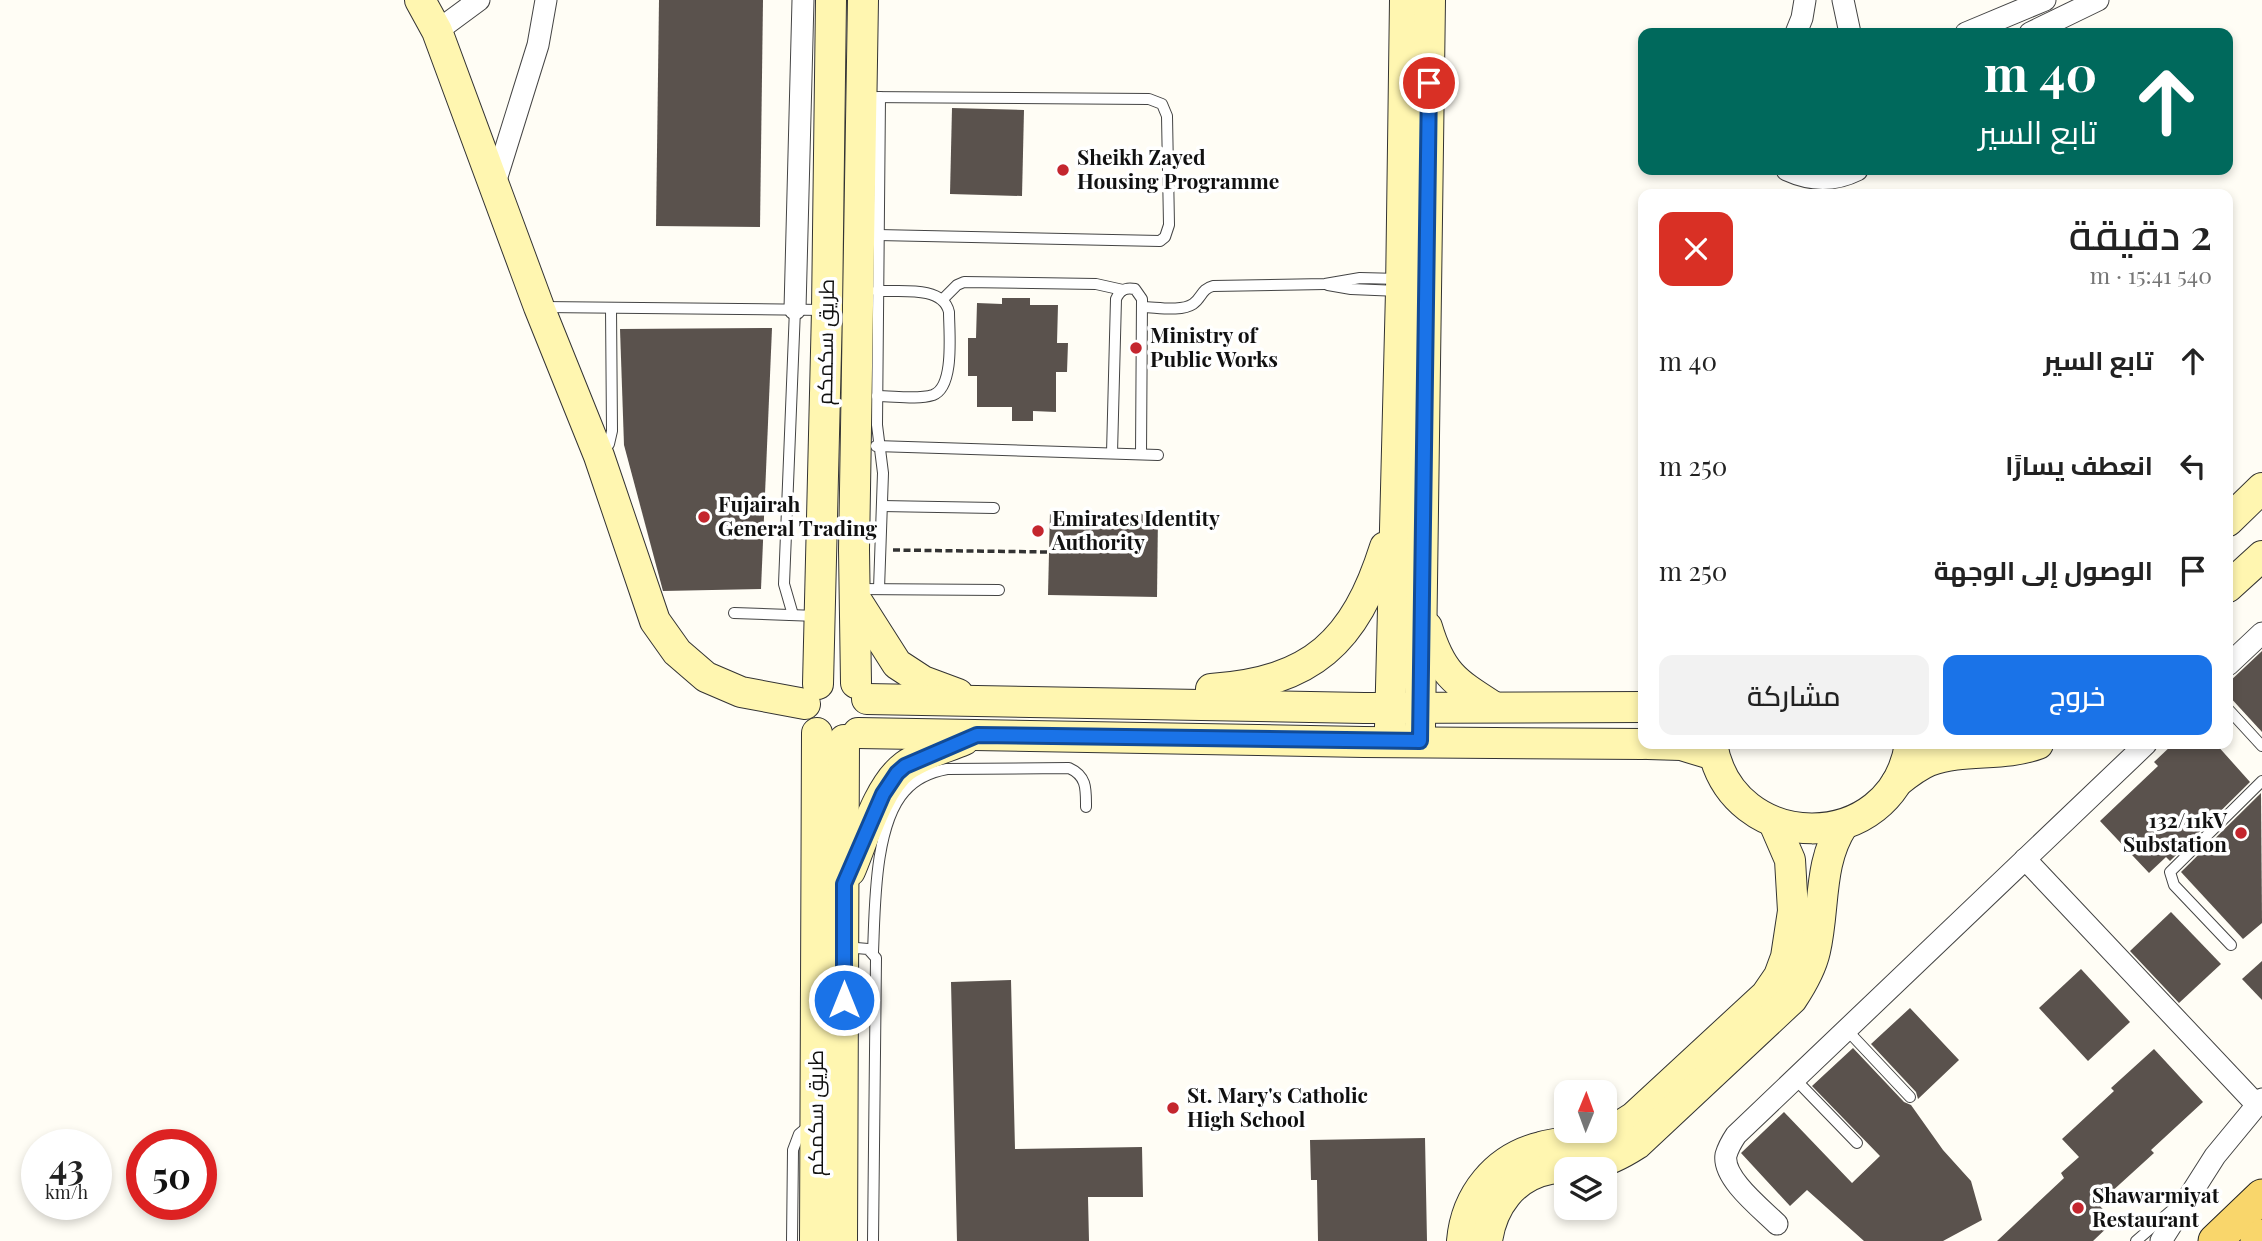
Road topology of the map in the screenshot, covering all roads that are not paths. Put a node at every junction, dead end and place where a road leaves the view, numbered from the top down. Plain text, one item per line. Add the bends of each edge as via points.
1 (420, 0) edge
2 (479, 0) edge
3 (547, 0) edge
4 (803, 0) edge
5 (831, 0) edge
6 (863, 0) edge
7 (1405, 0) edge
8 (1430, 0) edge
9 (1805, 0) edge
10 (1843, 0) edge
11 (2045, 0) edge
12 (2098, 0) edge
13 (1798, 28) edge
14 (1849, 28) edge
15 (1978, 28) edge
16 (2039, 28) edge
17 (437, 31) junction
18 (870, 97) junction
19 (1799, 175) edge
20 (1845, 175) edge
21 (495, 183) junction
22 (878, 235) junction
23 (1401, 285) junction
24 (1123, 289) junction
25 (877, 291) junction
26 (943, 299) junction
27 (539, 307) junction
28 (1143, 307) junction
29 (611, 308) junction
30 (795, 309) junction
31 (827, 310) junction
32 (877, 396) junction
33 (868, 446) junction
34 (1112, 453) junction
35 (1141, 454) junction
36 (1158, 455) dead end
37 (599, 456) junction
38 (2262, 488) edge
39 (882, 506) junction
40 (994, 508) dead end
41 (1395, 513) junction
42 (2233, 516) edge
43 (2262, 556) edge
44 (2233, 582) edge
45 (999, 590) dead end
46 (862, 591) junction
47 (1422, 610) junction
48 (734, 613) dead end
49 (806, 616) junction
50 (2262, 633) edge
51 (2233, 661) edge
52 (861, 691) junction
53 (812, 694) junction
54 (978, 702) junction
55 (1163, 705) junction
56 (1420, 707) junction
57 (1494, 707) junction
58 (1638, 707) edge
59 (1390, 708) junction
60 (2233, 714) edge
61 (840, 735) junction
62 (977, 735) junction
63 (1389, 741) junction
64 (1420, 741) junction
65 (1638, 744) edge
66 (2262, 746) edge
67 (1713, 749) edge
68 (1909, 749) edge
69 (2020, 749) edge
70 (2141, 749) edge
71 (2262, 781) edge
72 (1897, 782) junction
73 (1086, 807) dead end
74 (1774, 823) junction
75 (1843, 825) junction
76 (2025, 859) junction
77 (844, 884) junction
78 (2231, 945) dead end
79 (844, 947) junction
80 (873, 952) junction
81 (1846, 1029) junction
82 (1795, 1079) junction
83 (1910, 1097) dead end
84 (2259, 1102) edge
85 (817, 1120) junction
86 (1857, 1143) dead end
87 (2189, 1196) junction
88 (2262, 1196) edge
89 (1777, 1224) dead end
90 (2262, 1236) edge
91 (792, 1241) edge
92 (816, 1241) edge
93 (842, 1241) edge
94 (873, 1241) edge
95 (1462, 1241) edge
96 (1487, 1241) edge
97 (2136, 1241) edge
98 (2161, 1241) edge
99 (2215, 1241) edge
100 (2257, 1241) edge

1 - 17 street
2 - 17 street
3 - 21 street via 538,45
4 - 30 street
5 - 31 street, طريق سكمكم
6 - 18 street, طريق سكمكم
7 - 23 street
8 - 47 street
9 - 13 street
10 - 14 street
11 - 15 street
12 - 16 street
17 - 21 street
18 - 22 lane
18 - 22 lane via 1156,100 1167,116 1169,225 1165,237 1153,242
18 - 33 street, طريق سكمكم
19 - 20 street via 1817,179
21 - 27 street
22 - 25 lane
23 - 28 lane via 1360,278 1325,284 1213,286 1185,307
23 - 41 street
24 - 26 lane via 1096,284 973,282 957,285
24 - 28 lane via 1140,293
24 - 34 lane via 1115,304
25 - 26 lane
25 - 32 lane
26 - 32 lane via 949,312 945,385 931,395
27 - 29 lane
27 - 37 street
28 - 35 lane
29 - 30 lane
29 - 37 lane via 612,431
30 - 31 lane
30 - 49 lane via 784,584
31 - 49 street, طريق سكمكم
32 - 33 lane
33 - 34 lane
33 - 39 lane via 883,465
33 - 46 street, طريق سكمكم
34 - 35 lane
35 - 36 lane
37 - 53 street via 647,604 670,645 691,666 723,686 741,692
38 - 42 street
39 - 40 lane
39 - 46 lane via 880,550
41 - 55 street via 1371,590 1353,621 1328,648 1277,678 1188,692
41 - 59 street
43 - 44 street
45 - 46 lane
46 - 52 street, طريق سكمكم
46 - 54 street via 897,664 923,681
47 - 56 street
47 - 57 street via 1444,668 1461,686
48 - 49 lane
49 - 53 street, طريق سكمكم
50 - 51 street
52 - 53 street via 841,677 832,677
52 - 54 street
52 - 61 street via 867,719
53 - 61 street via 807,720
54 - 55 street
55 - 59 street
56 - 57 street
56 - 59 street
56 - 64 street
57 - 58 street
59 - 63 street
60 - 66 lane
61 - 62 street
61 - 77 street, طريق سكمكم
61 - 85 street, طريق سكمكم
62 - 63 street
62 - 77 street via 914,761 897,773 883,794
63 - 64 street
64 - 65 street
67 - 74 street via 1726,783 1747,807
68 - 72 street
69 - 72 street via 1939,758
70 - 76 street
71 - 78 lane via 2170,873 2174,885
72 - 75 street via 1873,808
73 - 80 lane via 1085,783 1069,768 947,769 914,782 898,799 880,853
74 - 75 street via 1808,830
74 - 95 street via 1790,860 1793,911 1786,957 1766,995 1620,1126 1583,1140 1541,1146 1500,1165 1473,1199
75 - 96 street via 1829,850 1815,950 1803,984 1792,999 1637,1144 1596,1164 1537,1172 1512,1188 1494,1211
76 - 81 street
76 - 84 street
77 - 79 street, طريق سكمكم
79 - 80 lane
79 - 93 street, طريق سكمكم
80 - 94 lane
81 - 82 street
81 - 83 lane
82 - 86 lane
82 - 89 street via 1736,1135 1726,1157 1738,1185
84 - 87 street
85 - 91 lane via 799,1134 793,1150
85 - 92 street, طريق سكمكم
87 - 97 lane
87 - 98 street
88 - 99 main road
90 - 100 main road

